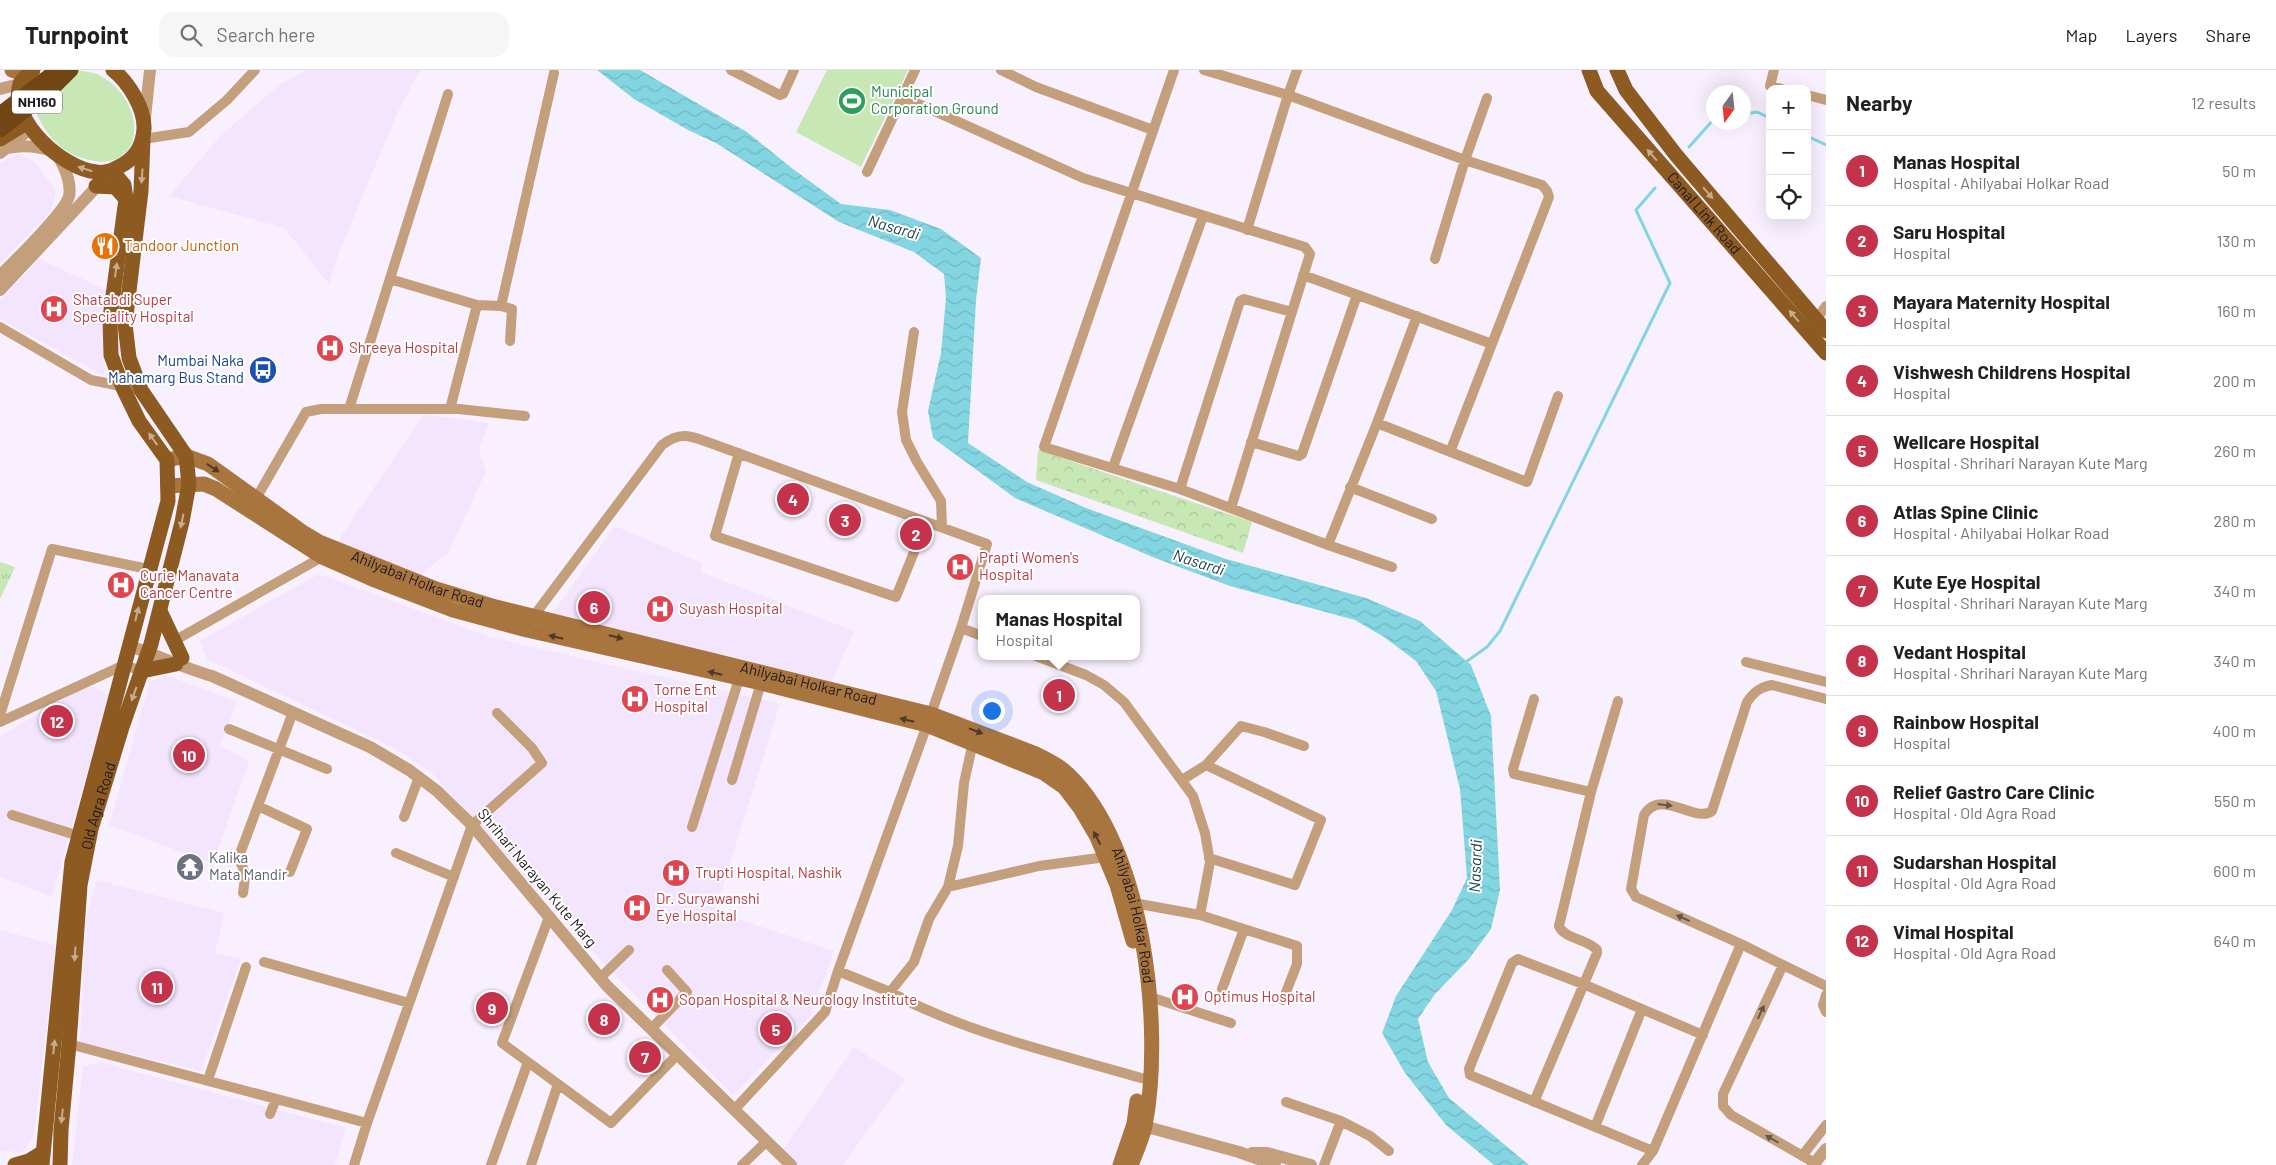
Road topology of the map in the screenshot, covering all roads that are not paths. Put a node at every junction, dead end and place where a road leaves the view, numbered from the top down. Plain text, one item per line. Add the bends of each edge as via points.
1 (12, 70) edge
2 (57, 70) edge
3 (71, 70) edge
4 (113, 70) edge
5 (150, 70) edge
6 (255, 70) edge
7 (731, 70) edge
8 (794, 70) edge
9 (915, 70) edge
10 (1001, 70) edge
11 (1174, 70) edge
12 (1204, 70) edge
13 (1297, 70) edge
14 (1588, 70) edge
15 (1617, 70) edge
16 (1774, 70) edge
17 (554, 73) dead end
18 (1230, 74) edge
19 (25, 81) edge
20 (1770, 85) edge
21 (0, 89) edge
22 (448, 94) dead end
23 (1288, 95) junction
24 (901, 96) junction
25 (1811, 96) edge
26 (1487, 98) dead end
27 (1826, 100) edge
28 (0, 106) edge
29 (1639, 108) junction
30 (0, 114) edge
31 (145, 118) junction
32 (1620, 118) junction
33 (28, 126) junction
34 (0, 130) edge
35 (1153, 130) junction
36 (143, 139) junction
37 (3, 147) edge
38 (56, 152) junction
39 (1465, 160) junction
40 (112, 171) junction
41 (866, 172) dead end
42 (96, 186) junction
43 (1131, 192) junction
44 (126, 199) junction
45 (68, 208) junction
46 (1203, 216) junction
47 (1247, 230) junction
48 (1435, 259) dead end
49 (1303, 275) junction
50 (0, 276) edge
51 (390, 279) junction
52 (0, 290) edge
53 (1358, 295) junction
54 (477, 305) junction
55 (501, 306) junction
56 (1826, 306) edge
57 (1292, 312) junction
58 (1417, 316) junction
59 (1821, 325) edge
60 (0, 327) edge
61 (914, 332) dead end
62 (510, 341) dead end
63 (1492, 344) junction
64 (1826, 353) edge
65 (123, 388) junction
66 (141, 390) junction
67 (1558, 396) dead end
68 (349, 409) junction
69 (450, 409) junction
70 (525, 416) dead end
71 (1377, 423) junction
72 (1251, 442) junction
73 (1450, 452) junction
74 (739, 453) junction
75 (186, 456) junction
76 (167, 460) junction
77 (1114, 467) junction
78 (189, 484) junction
79 (1350, 487) junction
80 (1180, 489) junction
81 (168, 494) junction
82 (253, 505) junction
83 (1231, 508) junction
84 (1432, 519) dead end
85 (926, 522) junction
86 (942, 527) junction
87 (1328, 545) junction
88 (322, 557) junction
89 (1392, 567) dead end
90 (148, 569) junction
91 (160, 611) junction
92 (530, 623) junction
93 (961, 628) junction
94 (978, 634) edge
95 (174, 641) junction
96 (130, 642) junction
97 (150, 648) junction
98 (1047, 660) edge
99 (179, 661) junction
100 (1746, 662) dead end
101 (124, 665) junction
102 (142, 671) junction
103 (739, 679) junction
104 (1826, 682) edge
105 (761, 683) junction
106 (1534, 699) dead end
107 (1826, 699) edge
108 (1618, 701) dead end
109 (292, 712) junction
110 (497, 713) dead end
111 (0, 715) edge
112 (929, 719) junction
113 (0, 722) edge
114 (229, 729) dead end
115 (973, 742) junction
116 (1304, 746) dead end
117 (279, 748) junction
118 (1206, 765) junction
119 (327, 769) dead end
120 (418, 777) junction
121 (732, 780) dead end
122 (1182, 780) junction
123 (1591, 792) junction
124 (258, 806) junction
125 (12, 815) dead end
126 (404, 816) dead end
127 (472, 825) junction
128 (692, 827) dead end
129 (79, 836) junction
130 (396, 853) dead end
131 (1106, 857) junction
132 (1209, 858) junction
133 (290, 872) dead end
134 (454, 877) junction
135 (948, 887) junction
136 (243, 893) dead end
137 (1134, 903) junction
138 (1200, 915) junction
139 (549, 917) junction
140 (1244, 929) junction
141 (1741, 944) junction
142 (629, 950) dead end
143 (264, 962) dead end
144 (1783, 965) junction
145 (246, 967) dead end
146 (666, 970) dead end
147 (838, 971) junction
148 (600, 978) junction
149 (1583, 984) junction
150 (1826, 986) edge
151 (1222, 989) dead end
152 (890, 992) junction
153 (1826, 994) edge
154 (1150, 997) junction
155 (1283, 1000) dead end
156 (409, 1003) junction
157 (1642, 1009) junction
158 (1826, 1012) edge
159 (1231, 1023) dead end
160 (651, 1029) junction
161 (1703, 1035) junction
162 (69, 1044) junction
163 (677, 1055) junction
164 (528, 1062) junction
165 (1146, 1079) junction
166 (208, 1080) junction
167 (558, 1084) junction
168 (260, 1094) junction
169 (248, 1098) dead end
170 (276, 1099) junction
171 (1286, 1102) dead end
172 (1534, 1102) junction
173 (734, 1110) junction
174 (270, 1114) dead end
175 (1341, 1121) junction
176 (367, 1123) junction
177 (1139, 1125) junction
178 (1826, 1126) edge
179 (1595, 1128) junction
180 (767, 1142) junction
181 (1826, 1149) edge
182 (1389, 1151) dead end
183 (1653, 1151) junction
184 (1239, 1152) junction
185 (1802, 1156) junction
186 (42, 1159) edge
187 (1814, 1164) edge
188 (15, 1165) edge
189 (60, 1165) edge
190 (354, 1165) edge
191 (491, 1165) edge
192 (531, 1165) edge
193 (742, 1165) edge
194 (791, 1165) edge
195 (1120, 1165) edge
196 (1131, 1165) edge
197 (1275, 1165) edge
198 (1311, 1165) edge
199 (1324, 1165) edge
200 (1642, 1165) edge

1 - 19 main road
2 - 30 highway, NH160
3 - 34 highway, NH160
4 - 31 main road via 124,78
5 - 31 street
6 - 36 street via 227,100 189,132
7 - 8 street via 780,95
9 - 24 street
10 - 35 street via 1036,88
11 - 35 street
12 - 18 street
13 - 23 street
14 - 32 main road, Canal Link Road via 1597,91
15 - 29 main road, Canal Link Road
16 - 20 street
17 - 55 street
18 - 23 street
19 - 21 street
19 - 28 main road
19 - 33 main road
22 - 51 street
23 - 39 street
23 - 47 street
24 - 41 street
24 - 43 street via 1083,178
25 - 27 street
26 - 39 street
29 - 32 main road
29 -> 59 main road, Canal Link Road
31 - 36 main road
64 -> 32 main road, Canal Link Road
33 - 37 main road
33 - 38 main road
35 - 43 street
36 - 40 main road via 131,160
36 -> 66 main road via 139,214 125,324 129,358
37 - 38 street via 20,145
40 -> 38 main road via 96,172 78,167
38 - 45 street via 69,184
39 - 48 street
39 - 63 street via 1542,185 1548,191
40 - 42 street
40 - 44 main road via 124,185
42 - 44 main road via 115,187
42 - 45 street
43 - 46 street
43 - 77 street via 1044,447
65 -> 44 main road via 111,355 110,318
45 - 50 street
45 - 52 street
46 - 47 street
46 - 77 street
47 - 49 street via 1305,247 1310,254
49 - 53 street
49 - 57 street
51 - 54 street
51 - 68 street
53 - 58 street
53 - 72 street via 1302,454 1299,456
54 - 55 street
54 - 69 street
55 - 62 street via 512,309
56 - 59 street
57 - 72 street
57 - 80 street via 1244,299 1240,301
58 - 63 street
58 - 71 street
60 - 65 street via 91,380
61 - 86 street via 902,424 916,462 941,501
63 - 73 street
65 - 66 street
76 -> 65 main road via 139,421
66 - 75 main road
67 - 73 street via 1528,482
68 - 69 street
68 - 82 street via 306,412
69 - 70 street
71 - 73 street
71 - 79 street
72 - 83 street
74 - 85 street
74 - 85 street via 714,536 896,597
74 - 92 street via 685,435 672,437 662,445
75 - 76 main road
75 - 78 main road, Old Agra Road
75 -> 82 main road, Ahilyabai Holkar Road via 208,464
76 - 81 main road, Old Agra Road
77 - 80 street
78 - 81 main road, Ahilyabai Holkar Road
78 - 82 main road, Ahilyabai Holkar Road via 204,484
78 -> 91 main road, Old Agra Road
79 - 84 street
79 - 87 street
80 - 83 street
81 - 90 main road, Old Agra Road
82 - 88 main road, Ahilyabai Holkar Road
82 - 92 main road, Ahilyabai Holkar Road via 319,542
83 - 87 street
85 - 86 street
86 - 93 street via 987,544
87 - 89 street
88 - 92 main road, Ahilyabai Holkar Road via 453,610
88 - 95 street
96 -> 90 main road, Old Agra Road
90 - 111 street via 52,549
91 - 95 main road
91 - 97 main road, Old Agra Road
103 -> 92 main road, Ahilyabai Holkar Road
92 -> 112 main road, Ahilyabai Holkar Road
93 - 94 street
93 - 112 street
95 - 99 main road
96 - 97 street, Shrihari Narayan Kute Marg
96 - 101 main road, Old Agra Road
97 - 99 street, Shrihari Narayan Kute Marg
97 - 102 main road, Old Agra Road
98 - 122 street via 1086,675 1124,702
99 - 102 main road
99 - 109 street, Shrihari Narayan Kute Marg
100 - 104 street
101 - 102 street
101 - 113 street
101 - 129 main road, Old Agra Road
102 -> 162 main road, Old Agra Road via 91,829 80,885
103 - 105 main road, Ahilyabai Holkar Road
103 - 128 street
112 -> 105 main road, Ahilyabai Holkar Road
105 - 121 street
106 - 123 street via 1514,774
141 -> 107 street via 1636,898 1632,893 1644,815 1657,804 1704,813 1712,811 1747,702 1758,690 1772,685
108 - 123 street
109 - 117 street
109 - 120 street, Shrihari Narayan Kute Marg via 370,747
110 - 127 street via 532,748 542,763
112 - 115 main road, Ahilyabai Holkar Road
112 -> 137 main road, Ahilyabai Holkar Road via 1036,754 1068,774 1104,821
112 - 147 street
114 - 117 street
131 -> 115 main road, Ahilyabai Holkar Road via 1080,808 1064,787 1044,773
115 - 135 street via 964,783 958,846
116 - 118 street via 1241,726
117 - 119 street
117 - 124 street
118 - 122 street
118 - 132 street via 1321,820 1295,885
120 - 126 street
120 - 127 street, Shrihari Narayan Kute Marg
122 - 132 street via 1194,796
123 - 149 street via 1559,926 1563,932 1597,950
124 - 133 street via 308,829
124 - 136 street via 238,859 246,876
125 - 129 street
127 - 134 street
127 - 139 street, Shrihari Narayan Kute Marg
186 -> 129 main road, Old Agra Road via 72,862
130 - 134 street
131 - 135 street via 1039,866
131 - 165 main road, Ahilyabai Holkar Road via 1133,944
132 - 138 street
134 - 156 street
135 - 152 street via 929,919 914,962
137 - 138 street
137 - 154 main road, Ahilyabai Holkar Road
138 - 140 street
139 - 148 street, Shrihari Narayan Kute Marg
139 - 164 street via 502,1043
140 - 151 street
140 - 155 street via 1296,946 1297,964
141 - 144 street
141 - 161 street
142 - 148 street
143 - 156 street
144 - 150 street
185 -> 144 street via 1731,1115 1722,1100
145 - 166 street
146 - 160 street via 688,992
147 - 152 street
147 - 173 street via 825,1012
148 - 160 street, Shrihari Narayan Kute Marg
149 - 157 street
149 - 172 street
149 - 172 street via 1518,960 1513,961 1469,1073
152 - 165 street via 961,1025
153 - 158 street via 1823,1005
154 - 159 street
154 - 165 main road, Ahilyabai Holkar Road
156 - 176 street
157 - 161 street
157 - 179 street
160 - 163 street, Shrihari Narayan Kute Marg
161 - 183 street
162 - 166 street
162 -> 189 main road, Old Agra Road via 60,1130
163 - 167 street via 611,1123
163 - 173 street, Shrihari Narayan Kute Marg
164 - 167 street
164 - 191 street
165 - 177 main road, Ahilyabai Holkar Road
166 - 168 street
167 - 192 street
168 - 169 street
168 - 170 street
170 - 174 street
170 - 176 street
171 - 175 street
172 - 179 street
173 - 180 street, Shrihari Narayan Kute Marg
175 - 182 street via 1370,1136
175 - 199 street
176 - 190 street
177 - 184 street
177 - 195 main road, Ahilyabai Holkar Road
177 - 196 main road, Ahilyabai Holkar Road
178 - 185 street
179 - 183 street
180 - 193 street
180 - 194 street, Shrihari Narayan Kute Marg
181 - 187 street
183 - 200 street
184 - 197 street
184 - 198 street via 1268,1153
185 - 187 street
186 - 188 main road

